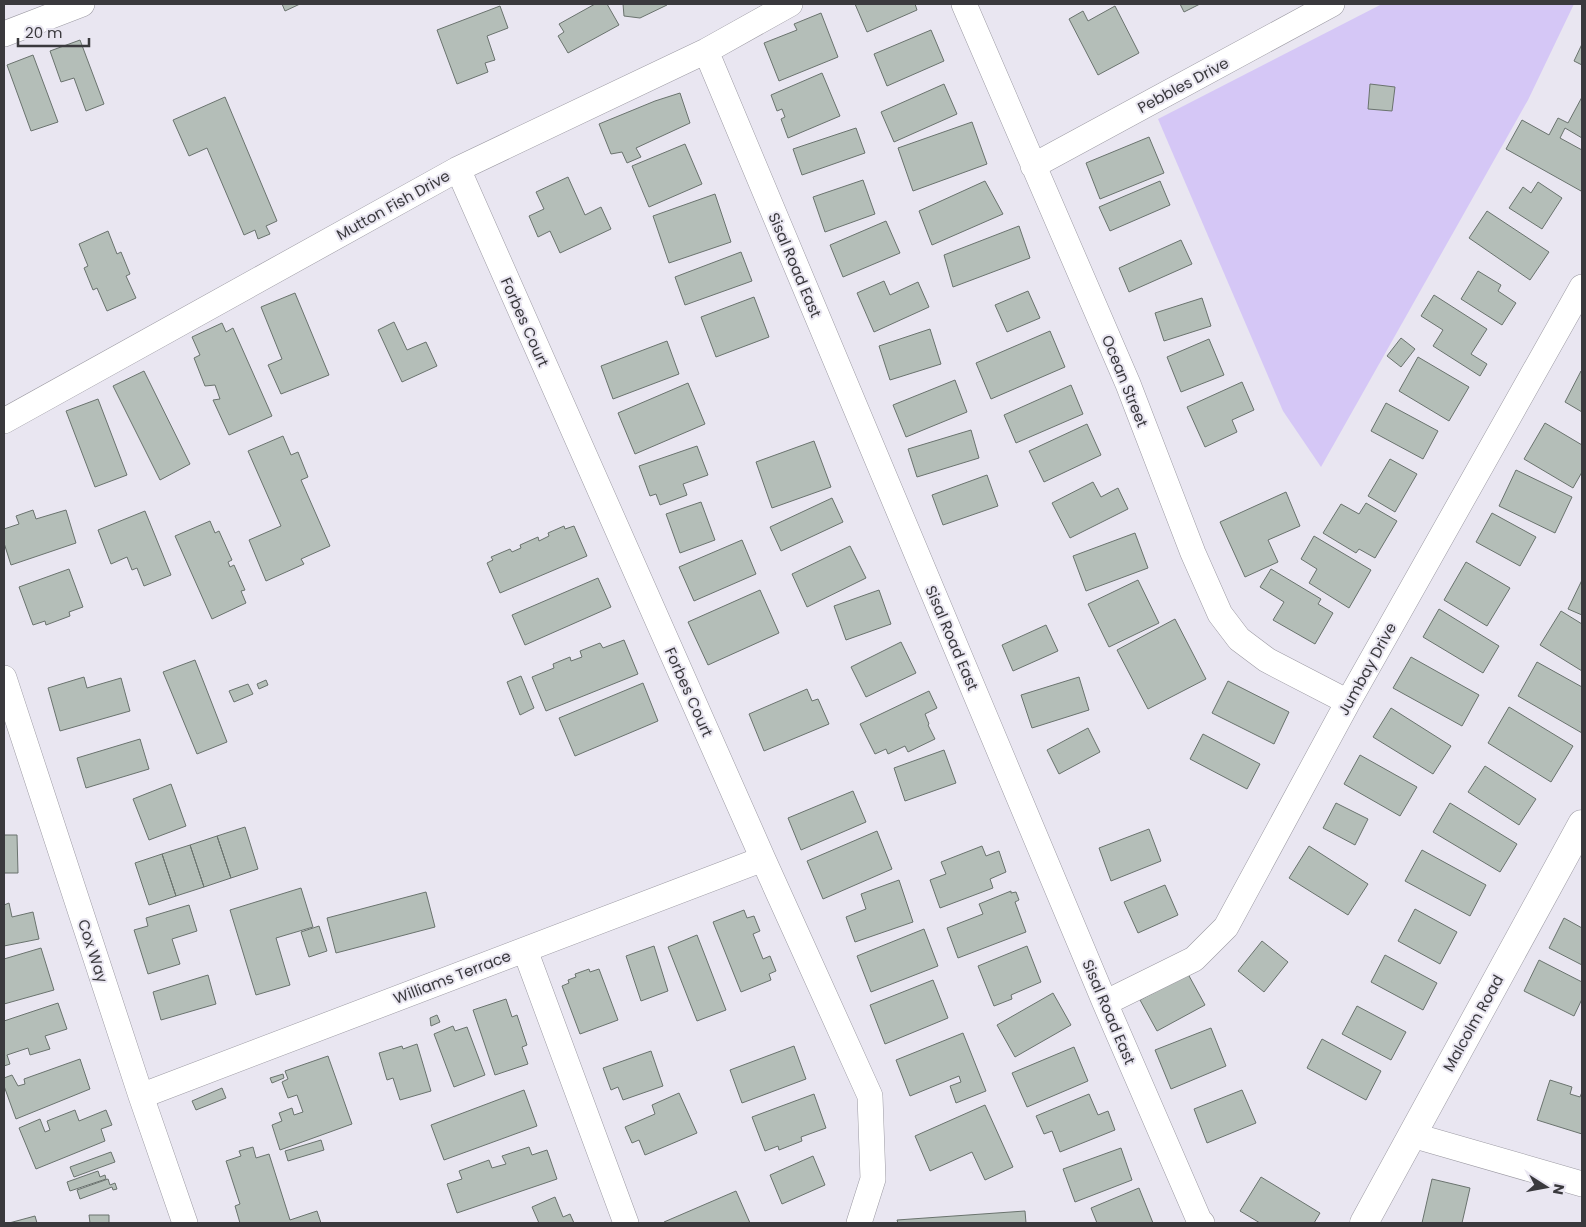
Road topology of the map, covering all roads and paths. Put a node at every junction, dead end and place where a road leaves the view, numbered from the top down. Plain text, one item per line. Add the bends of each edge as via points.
1 (82, 4) edge
2 (790, 4) edge
3 (964, 4) edge
4 (1332, 4) edge
5 (4, 34) edge
6 (706, 51) junction
7 (1033, 166) junction
8 (458, 169) junction
9 (1582, 287) edge
10 (4, 421) edge
11 (4, 678) edge
12 (1348, 702) junction
13 (1582, 824) edge
14 (763, 859) junction
15 (525, 950) junction
16 (1105, 1004) junction
17 (141, 1096) junction
18 (1412, 1135) junction
19 (1582, 1184) edge
20 (185, 1223) edge
21 (626, 1223) edge
22 (859, 1223) edge
23 (1202, 1223) edge
24 (1364, 1223) edge

1 - 5 street
2 - 6 street, Mutton Fish Drive
3 - 7 street, Ocean Street
4 - 7 street, Pebbles Drive
6 - 8 street, Mutton Fish Drive
6 - 16 street, Sisal Road East
7 - 12 street, Ocean Street via 1128,384 1220,614 1239,639 1267,660
8 - 10 street, Mutton Fish Drive
8 - 14 street, Forbes Court
9 - 12 street, Jumbay Drive
11 - 17 street, Cox Way
12 - 16 street, Jumbay Drive via 1226,927 1194,959
13 - 18 street, Malcolm Road
14 - 15 street, Williams Terrace
14 - 22 street, Forbes Court via 870,1096 873,1179
15 - 17 street, Williams Terrace
15 - 21 street
16 - 23 street, Sisal Road East
17 - 20 street, Cox Way
18 - 19 street
18 - 24 street, Malcolm Road

